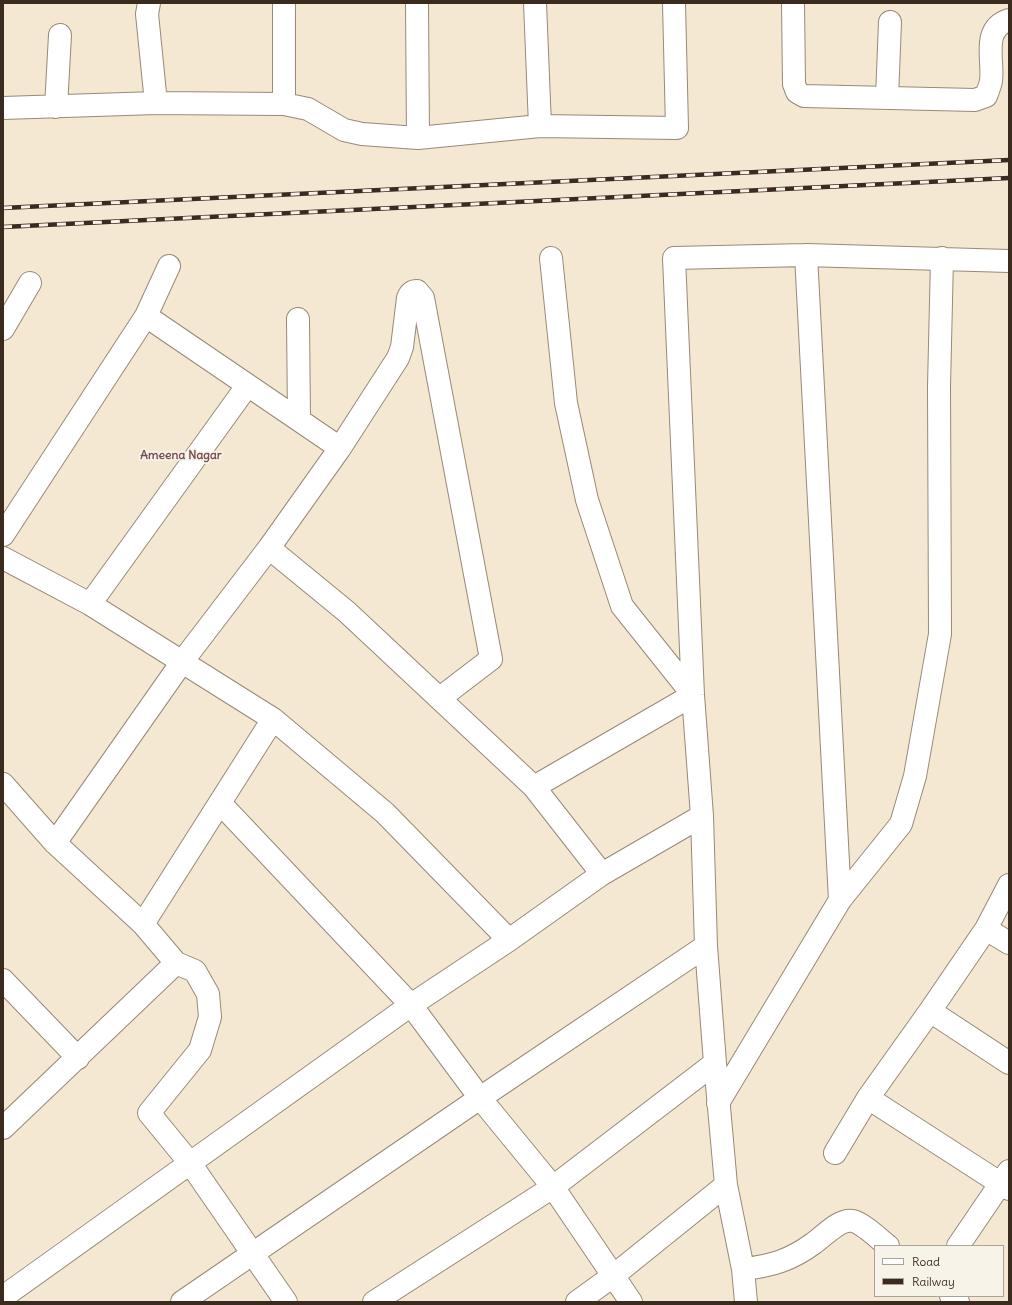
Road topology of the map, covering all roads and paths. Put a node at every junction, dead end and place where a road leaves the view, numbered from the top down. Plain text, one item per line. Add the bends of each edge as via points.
1 (149, 3) edge
2 (284, 3) edge
3 (417, 3) edge
4 (535, 3) edge
5 (674, 3) edge
6 (793, 6) edge
7 (1009, 20) edge
8 (890, 22) dead end
9 (60, 35) dead end
10 (887, 98) junction
11 (156, 103) junction
12 (284, 104) junction
13 (3, 108) edge
14 (56, 108) junction
15 (540, 126) junction
16 (418, 138) junction
17 (806, 255) junction
18 (551, 258) dead end
19 (942, 258) junction
20 (1009, 261) edge
21 (169, 266) dead end
22 (30, 283) dead end
23 (146, 316) junction
24 (298, 318) dead end
25 (3, 329) edge
26 (247, 386) junction
27 (299, 420) junction
28 (340, 448) junction
29 (3, 535) edge
30 (269, 548) junction
31 (3, 558) edge
32 (90, 604) junction
33 (182, 662) junction
34 (693, 695) junction
35 (440, 698) junction
36 (273, 719) junction
37 (3, 784) edge
38 (534, 787) junction
39 (220, 803) junction
40 (702, 816) junction
41 (55, 843) junction
42 (602, 874) junction
43 (1009, 885) edge
44 (840, 900) junction
45 (143, 924) junction
46 (986, 929) junction
47 (509, 940) junction
48 (1009, 943) edge
49 (706, 946) junction
50 (176, 963) junction
51 (3, 980) edge
52 (411, 1005) junction
53 (930, 1011) junction
54 (78, 1058) junction
55 (714, 1063) junction
56 (1009, 1063) edge
57 (480, 1098) junction
58 (868, 1098) junction
59 (718, 1103) junction
60 (4, 1125) edge
61 (835, 1153) dead end
62 (190, 1163) junction
63 (1006, 1181) edge
64 (726, 1185) junction
65 (553, 1187) junction
66 (887, 1245) edge
67 (959, 1245) edge
68 (252, 1253) junction
69 (743, 1269) junction
70 (613, 1276) junction
71 (3, 1297) edge
72 (182, 1302) edge
73 (286, 1302) edge
74 (374, 1302) edge
75 (577, 1302) edge
76 (632, 1302) edge
77 (746, 1302) edge

1 - 11 street via 147,14
2 - 12 street
3 - 16 street
4 - 15 street
5 - 15 street via 677,128
6 - 10 street via 793,75 798,92 804,96
7 - 10 street via 994,31 990,49 991,80 986,96 975,100
8 - 10 street
9 - 14 street
11 - 12 street
11 - 14 street
12 - 16 street via 308,109 344,130 362,134
13 - 14 street
15 - 16 street
17 - 19 street
17 - 34 street via 674,258
17 - 44 street
18 - 34 street via 566,403 589,507 622,606
19 - 20 street
19 - 44 street via 939,388 940,634 915,776 902,824
21 - 23 street
22 - 25 street
23 - 26 street
23 - 29 street
24 - 27 street
26 - 27 street
26 - 32 street
27 - 28 street
28 - 30 street
28 - 35 street via 398,358 402,347 408,298 410,293 417,291 422,298 492,659
30 - 33 street
30 - 35 street via 347,612
31 - 32 street
32 - 33 street
33 - 36 street
33 - 41 street
34 - 38 street
34 - 40 street
35 - 38 street
36 - 39 street
36 - 47 street via 385,813
37 - 41 street
38 - 42 street
39 - 45 street
39 - 52 street
40 - 42 street
40 - 49 street
41 - 45 street
42 - 47 street
43 - 46 street
44 - 59 street
45 - 50 street
46 - 48 street
46 - 53 street
47 - 52 street
49 - 55 street
49 - 57 street
50 - 54 street
50 - 62 street via 195,971 208,994 210,1017 200,1050 149,1113
51 - 54 street
52 - 57 street
52 - 62 street
53 - 56 street
53 - 58 street
54 - 60 street
55 - 59 street
55 - 65 street
57 - 65 street
57 - 68 street
58 - 61 street
58 - 63 street
59 - 64 street
62 - 68 street
62 - 71 street
63 - 67 street
64 - 69 street
64 - 70 street
65 - 70 street
65 - 74 street
66 - 69 street via 861,1225 852,1221 842,1221 793,1257 766,1267
68 - 72 street
68 - 73 street
69 - 77 street
70 - 75 street
70 - 76 street

